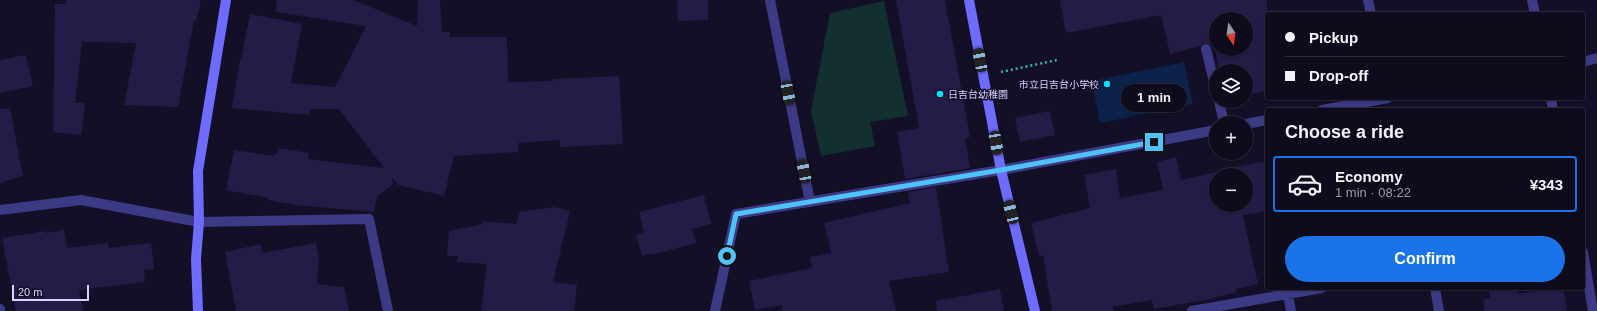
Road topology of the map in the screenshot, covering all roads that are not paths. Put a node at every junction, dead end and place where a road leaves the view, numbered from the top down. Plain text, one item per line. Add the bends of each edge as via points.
1 (226, 0) edge
2 (770, 0) edge
3 (969, 0) edge
4 (1368, 0) edge
5 (1532, 0) edge
6 (1371, 12) edge
7 (1535, 12) edge
8 (1206, 49) dead end
9 (1597, 58) edge
10 (1585, 61) edge
11 (1210, 64) edge
12 (1367, 100) edge
13 (1331, 108) edge
14 (1265, 120) edge
15 (1253, 123) edge
16 (1209, 131) edge
17 (1001, 170) junction
18 (810, 202) junction
19 (0, 210) edge
20 (199, 222) junction
21 (1585, 264) edge
22 (1311, 290) edge
23 (1435, 290) edge
24 (1288, 294) junction
25 (198, 311) edge
26 (388, 311) edge
27 (715, 311) edge
28 (1035, 311) edge
29 (1192, 311) edge
30 (1291, 311) edge
31 (1439, 311) edge
32 (1593, 311) edge

1 - 20 street via 198,171
2 - 18 street
3 - 17 street
4 - 6 street
5 - 7 street
8 - 11 street
9 - 10 street
12 - 13 street
14 - 15 street
16 - 17 street
17 - 18 street
17 - 28 street
18 - 27 street via 736,214
19 - 20 street via 81,200
20 - 25 street via 196,260
20 - 26 street via 369,220
21 - 32 street
22 - 24 street
23 - 31 street
24 - 29 street
24 - 30 street

